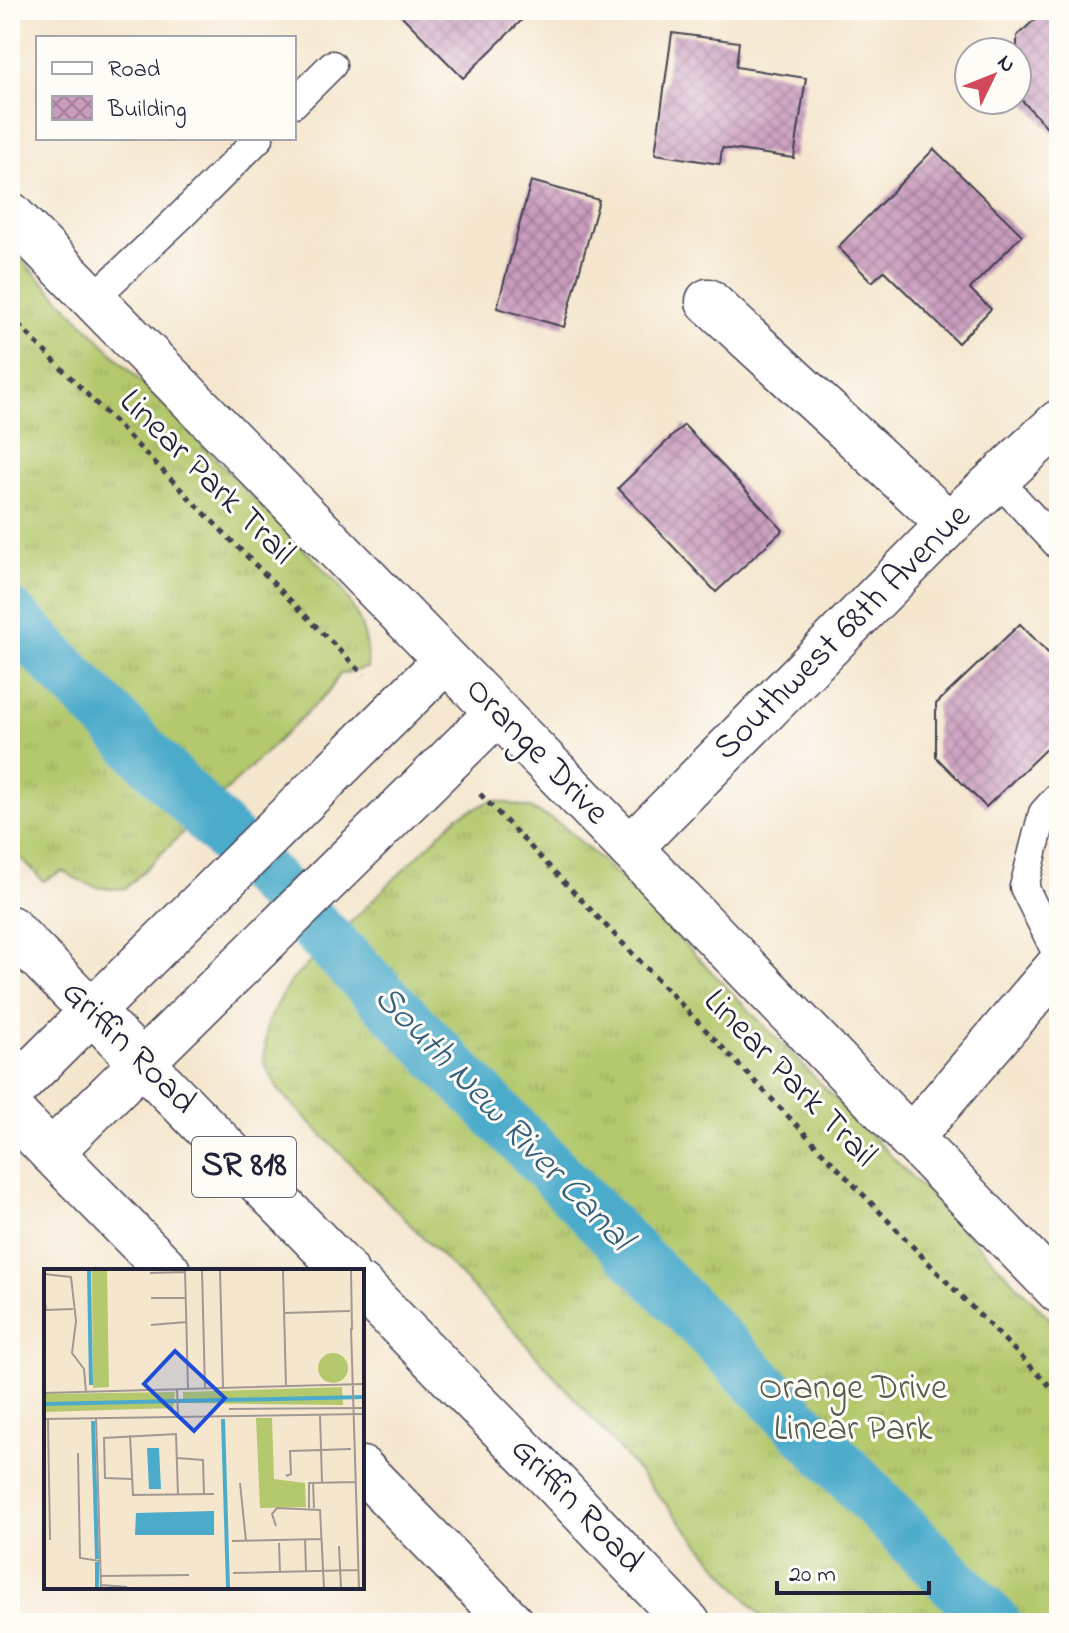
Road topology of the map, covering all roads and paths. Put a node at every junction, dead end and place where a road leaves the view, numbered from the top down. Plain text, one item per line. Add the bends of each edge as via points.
1 (332, 65) dead end
2 (296, 101) edge
3 (257, 140) edge
4 (10, 214) edge
5 (93, 299) junction
6 (708, 301) dead end
7 (10, 316) edge
8 (1059, 422) edge
9 (997, 479) junction
10 (949, 524) junction
11 (1059, 546) edge
12 (446, 660) junction
13 (364, 676) dead end
14 (498, 712) junction
15 (1059, 795) edge
16 (483, 797) dead end
17 (630, 848) junction
18 (10, 928) edge
19 (1059, 958) edge
20 (1059, 965) edge
21 (92, 1012) junction
22 (142, 1062) junction
23 (10, 1093) edge
24 (10, 1110) edge
25 (910, 1139) junction
26 (51, 1152) junction
27 (166, 1269) edge
28 (344, 1269) edge
29 (1056, 1282) edge
30 (364, 1289) edge
31 (1059, 1395) edge
32 (364, 1471) edge
33 (500, 1619) edge
34 (688, 1623) edge

1 - 2 lane
3 - 5 lane
4 - 5 street, Orange Drive
5 - 12 street, Orange Drive
6 - 10 street
7 - 13 path, Linear Park Trail
8 - 9 street, Southwest 68th Avenue
9 - 10 street, Southwest 68th Avenue
9 - 11 lane
10 - 17 street, Southwest 68th Avenue
12 - 14 street, Orange Drive
12 - 21 street
14 - 17 street, Orange Drive
14 - 22 street
15 - 19 lane via 1043,813 1024,887
16 - 31 path, Linear Park Trail
17 - 25 street, Orange Drive
18 - 21 street, Griffin Road / SR 818
20 - 25 street
21 - 22 street, Griffin Road / SR 818
21 - 23 street
22 - 26 street
22 - 28 street, Griffin Road / SR 818
24 - 26 street
25 - 29 street, Orange Drive
26 - 27 street
30 - 34 street, Griffin Road
32 - 33 street

